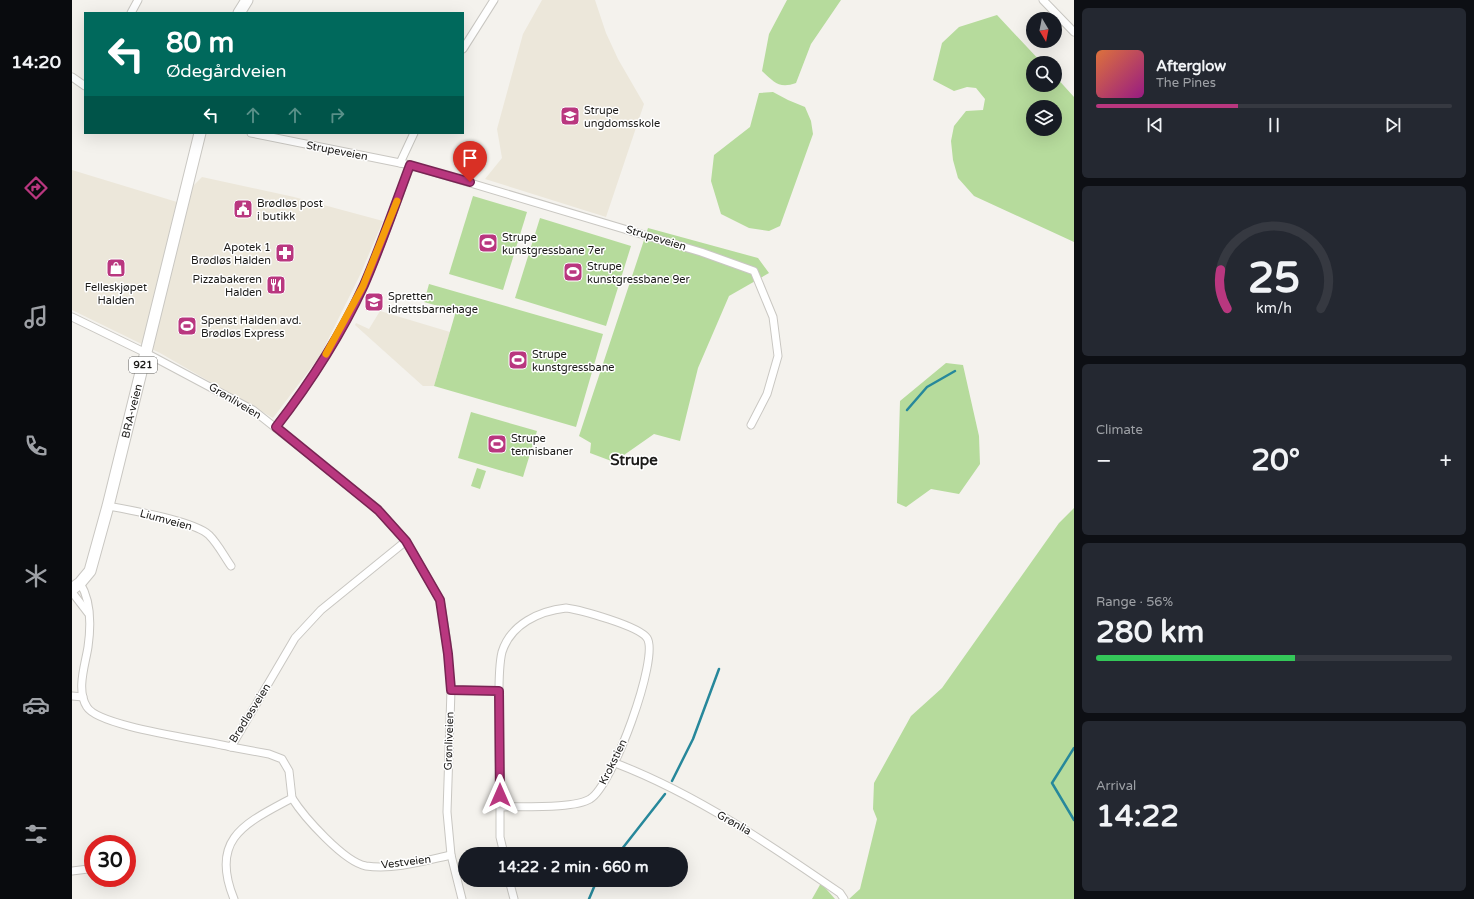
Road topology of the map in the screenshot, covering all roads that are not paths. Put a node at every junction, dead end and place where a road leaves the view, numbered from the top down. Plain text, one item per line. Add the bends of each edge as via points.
1 (138, 0) edge
2 (247, 0) edge
3 (494, 0) edge
4 (1043, 0) edge
5 (132, 12) edge
6 (240, 12) edge
7 (1074, 32) edge
8 (464, 48) edge
9 (72, 77) edge
10 (84, 83) edge
11 (200, 134) edge
12 (256, 134) edge
13 (414, 134) edge
14 (400, 163) junction
15 (410, 165) junction
16 (72, 317) edge
17 (146, 353) junction
18 (751, 425) dead end
19 (276, 427) junction
20 (108, 506) junction
21 (406, 541) junction
22 (231, 566) dead end
23 (75, 588) edge
24 (88, 613) junction
25 (451, 690) junction
26 (499, 691) junction
27 (72, 696) edge
28 (83, 696) junction
29 (232, 747) junction
30 (615, 763) junction
31 (292, 798) junction
32 (500, 807) junction
33 (502, 847) edge
34 (451, 855) junction
35 (84, 870) edge
36 (72, 871) edge
37 (511, 887) edge
38 (234, 899) edge
39 (462, 899) edge
40 (514, 899) edge
41 (844, 899) edge

1 - 5 street
2 - 6 main road
3 - 8 street
4 - 7 street
9 - 10 street
11 - 17 main road, BRA-veien / 921
12 - 14 street, Strupeveien
13 - 14 street
14 - 15 street, Strupeveien
15 - 18 street, Strupeveien via 701,252 754,271 773,317 778,356 767,394
15 - 19 street via 363,286 318,368
16 - 17 street, Grønliveien
17 - 19 street, Grønliveien via 250,408
17 - 20 main road, BRA-veien / 921
19 - 21 street, Grønliveien via 378,510
20 - 22 street, Liumveien via 201,530 216,543
20 - 23 main road, BRA-veien / 921 via 90,571
21 - 25 street, Grønliveien via 440,600
21 - 29 street, Brødløsveien via 321,610 295,638
23 - 24 street
23 - 24 street via 86,592
24 - 28 street via 91,626 81,689
25 - 26 street
25 - 34 street, Grønliveien via 447,812
26 - 30 street, Krokstien via 502,652 517,629 537,614 566,608 581,610 640,631 650,644 649,659 630,725
26 - 32 street
27 - 28 street
28 - 29 street, Brødløsveien via 87,707 97,716 157,732
29 - 31 street via 282,759 289,771
30 - 32 street, Krokstien via 599,791 590,799 578,804
30 - 41 street, Grønlia via 656,780 762,839 840,893
31 - 34 street, Vestveien via 311,823 344,854 364,866 391,866
31 - 38 street via 244,826 230,844 227,869
32 - 33 street
34 - 39 street, Grønliveien
35 - 36 street
37 - 40 street

